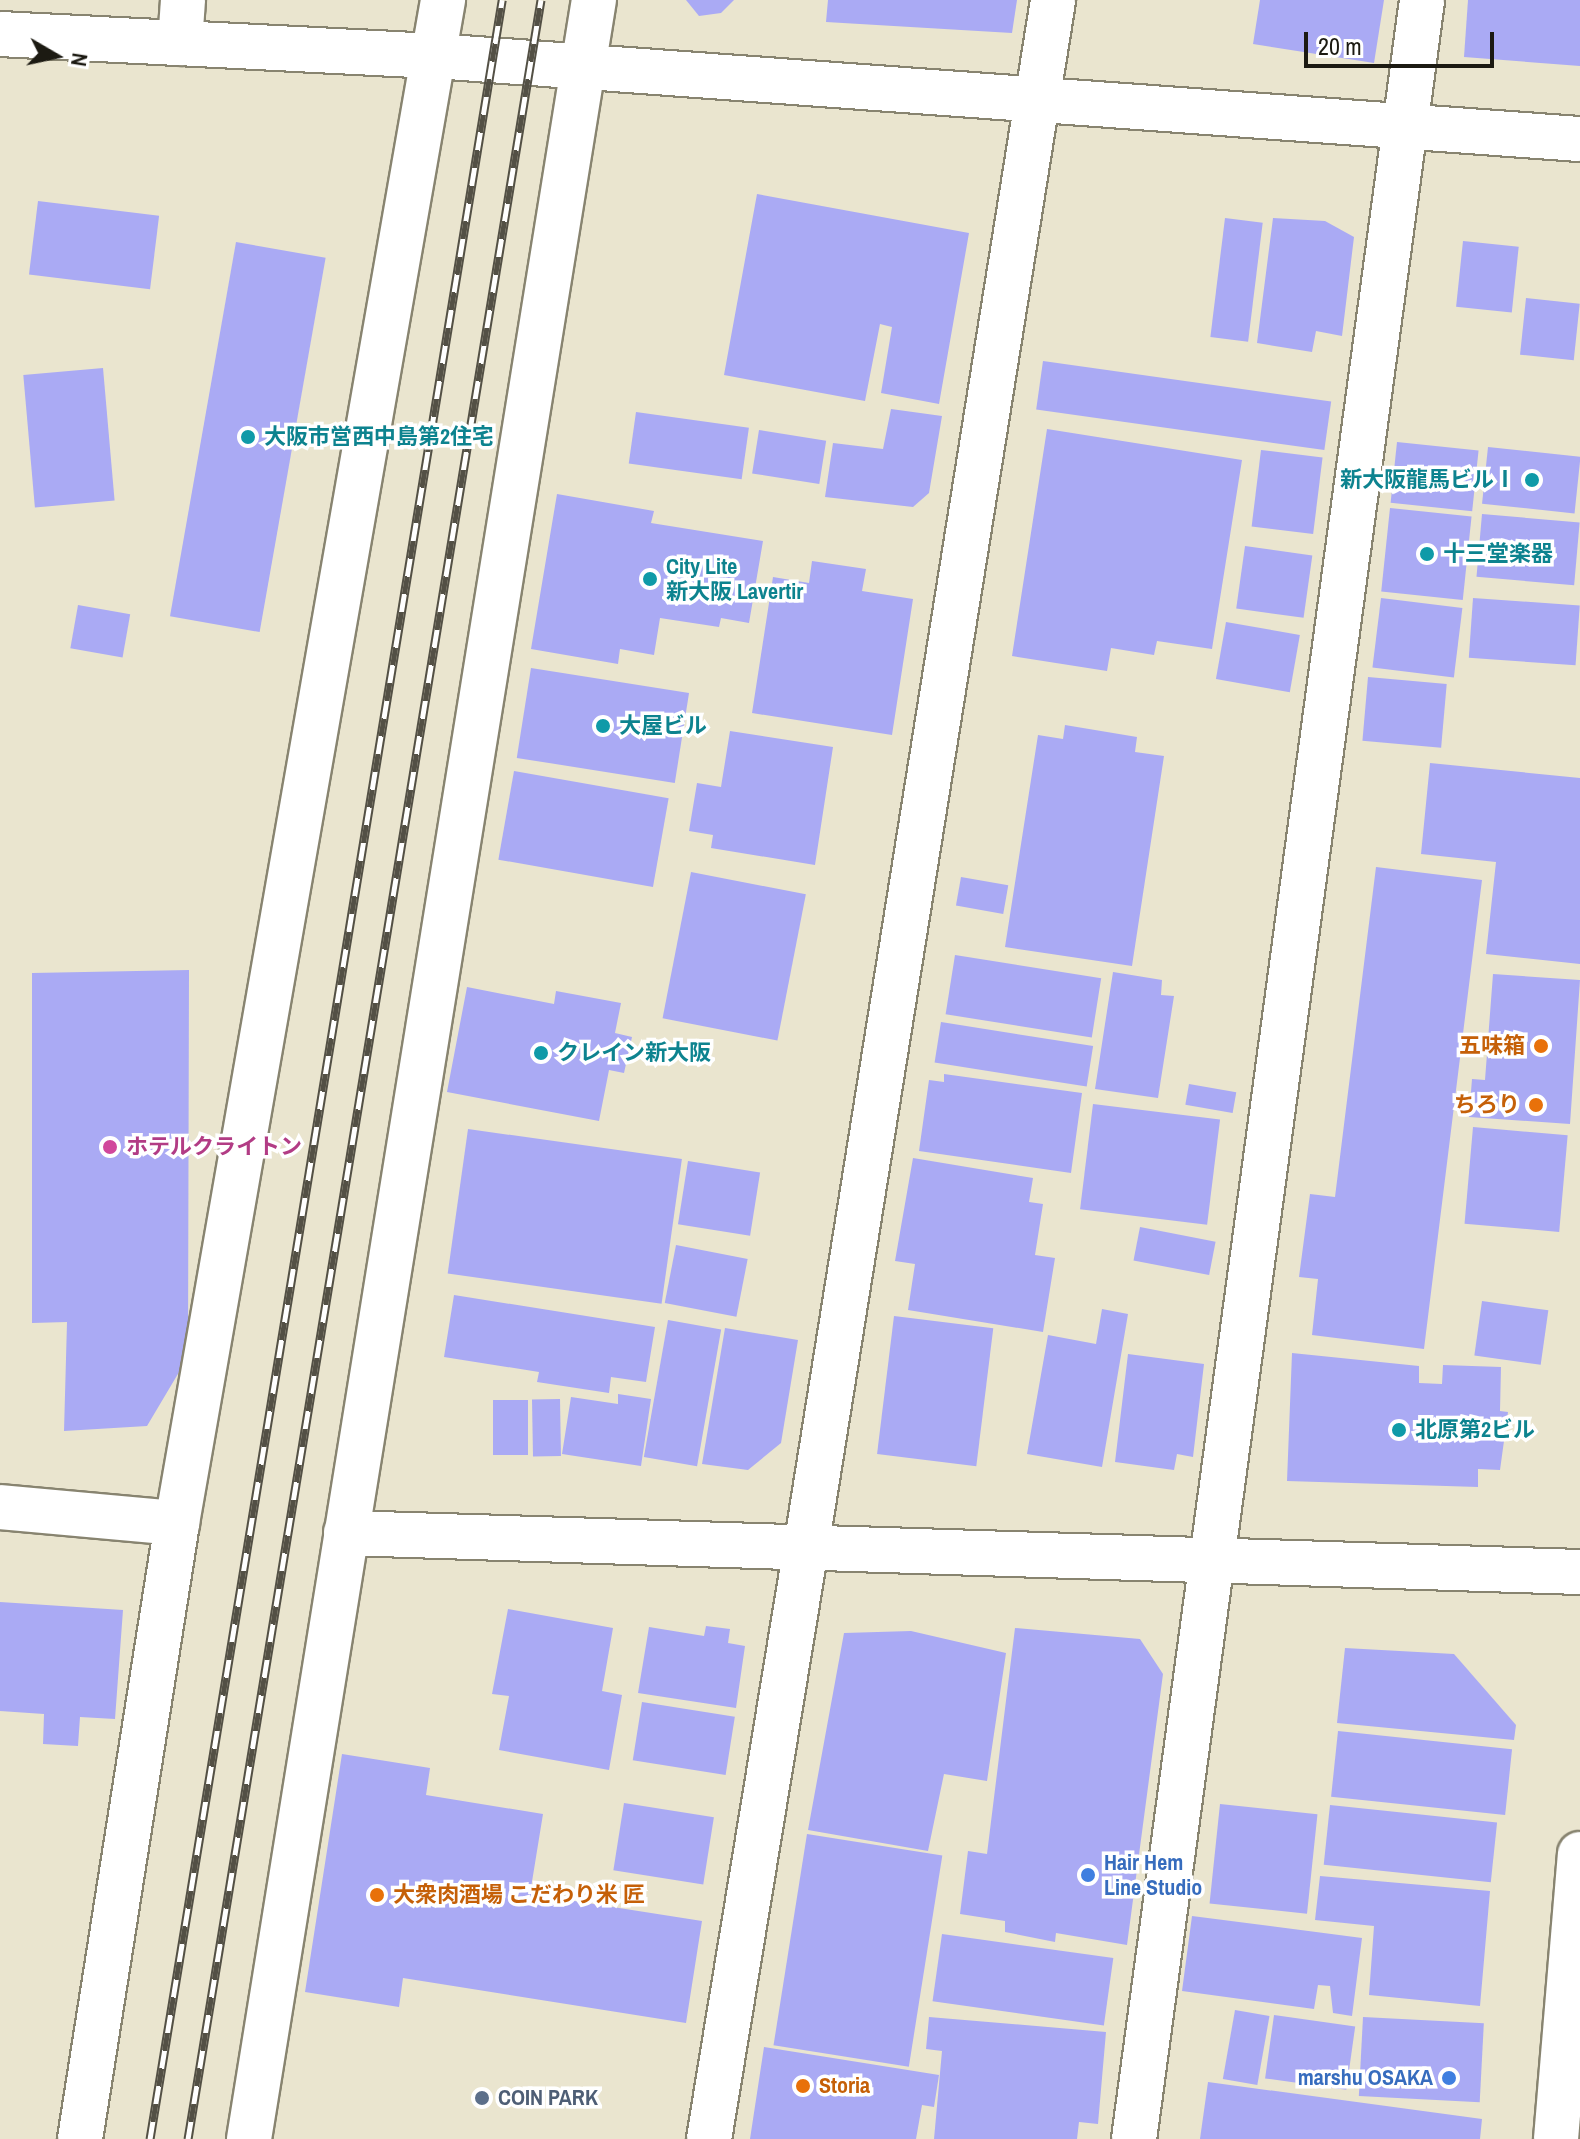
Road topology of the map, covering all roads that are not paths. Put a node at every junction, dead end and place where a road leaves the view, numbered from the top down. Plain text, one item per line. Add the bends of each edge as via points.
1 (183, 0) edge
2 (443, 0) edge
3 (594, 0) edge
4 (1053, 0) edge
5 (1422, 0) edge
6 (0, 34) edge
7 (180, 43) junction
8 (435, 56) junction
9 (581, 68) junction
10 (1036, 98) junction
11 (1405, 126) junction
12 (1580, 139) edge
13 (0, 1507) edge
14 (177, 1523) junction
15 (346, 1533) junction
16 (806, 1548) junction
17 (1212, 1562) junction
18 (1580, 1572) edge
19 (1580, 1854) edge
20 (80, 2139) edge
21 (249, 2139) edge
22 (709, 2139) edge
23 (1134, 2139) edge
24 (1556, 2139) edge

1 - 7 street
2 - 8 street
3 - 9 street
4 - 10 street
5 - 11 street
6 - 7 street
7 - 8 street
8 - 9 street
8 - 14 street
9 - 10 street
9 - 15 street
10 - 11 street
10 - 16 street
11 - 12 street
11 - 17 street
13 - 14 street
14 - 20 street
15 - 16 street
15 - 21 street
16 - 17 street
16 - 22 street
17 - 18 street
17 - 23 street
19 - 24 street

